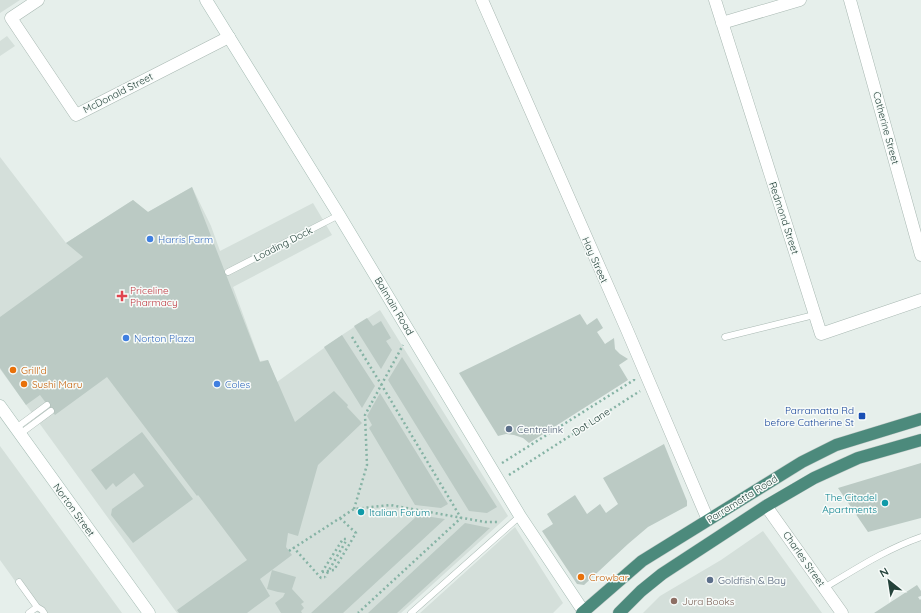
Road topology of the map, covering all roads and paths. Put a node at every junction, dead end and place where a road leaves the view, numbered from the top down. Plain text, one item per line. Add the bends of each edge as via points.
1 (38, 0) edge
2 (206, 0) edge
3 (482, 0) edge
4 (715, 0) edge
5 (800, 0) edge
6 (850, 0) edge
7 (722, 23) junction
8 (229, 37) junction
9 (339, 215) junction
10 (917, 225) edge
11 (921, 255) edge
12 (228, 272) dead end
13 (921, 300) edge
14 (814, 315) junction
15 (410, 333) junction
16 (352, 337) dead end
17 (725, 337) dead end
18 (632, 375) dead end
19 (382, 384) junction
20 (650, 384) junction
21 (0, 406) edge
22 (49, 408) dead end
23 (921, 419) edge
24 (18, 431) junction
25 (921, 440) edge
26 (492, 469) junction
27 (511, 474) dead end
28 (766, 506) junction
29 (354, 509) junction
30 (340, 518) junction
31 (461, 518) junction
32 (517, 519) junction
33 (708, 520) junction
34 (921, 537) edge
35 (293, 547) junction
36 (289, 551) dead end
37 (19, 582) dead end
38 (824, 588) junction
39 (36, 607) junction
40 (583, 612) edge
41 (838, 612) edge
42 (29, 613) edge
43 (44, 613) edge
44 (149, 613) edge
45 (358, 613) edge
46 (411, 613) edge
47 (619, 613) edge

1 - 8 street, McDonald Street via 11,18 76,115
2 - 8 street, Balmain Road
3 - 20 street, Hay Street
4 - 7 street, Redmond Street
5 - 7 street
6 - 10 street, Catherine Street
7 - 14 street, Redmond Street
8 - 9 street, Balmain Road
9 - 12 lane, Loading Dock
9 - 15 street, Balmain Road
10 - 11 street, Catherine Street
13 - 14 street, Redmond Street via 821,334
14 - 17 lane
15 - 19 path
15 - 26 street, Balmain Road
16 - 19 path
18 - 26 path via 634,380
19 - 29 path via 365,415 367,465
19 - 31 path
20 - 27 path, Dot Lane
20 - 33 street, Hay Street
21 - 24 street, Norton Street
22 - 24 lane
23 - 33 highway, Parramatta Road via 818,453
24 - 44 street, Norton Street
25 - 28 highway, Parramatta Road via 852,461 814,478
26 - 32 street, Balmain Road
28 - 38 street, Charles Street
28 - 47 highway, Parramatta Road via 662,574
29 - 30 path
29 - 31 path via 390,504
30 - 35 path
30 - 35 path, bridge via 356,533 334,570 322,572 343,539 346,541 325,577 321,578
31 - 32 path via 485,522
31 - 45 path
32 - 40 street, Balmain Road
32 - 46 lane
33 - 40 highway, Parramatta Road via 642,561
34 - 38 lane via 883,553
35 - 36 path
37 - 39 lane
38 - 41 street, Charles Street
39 - 42 lane
39 - 43 lane

